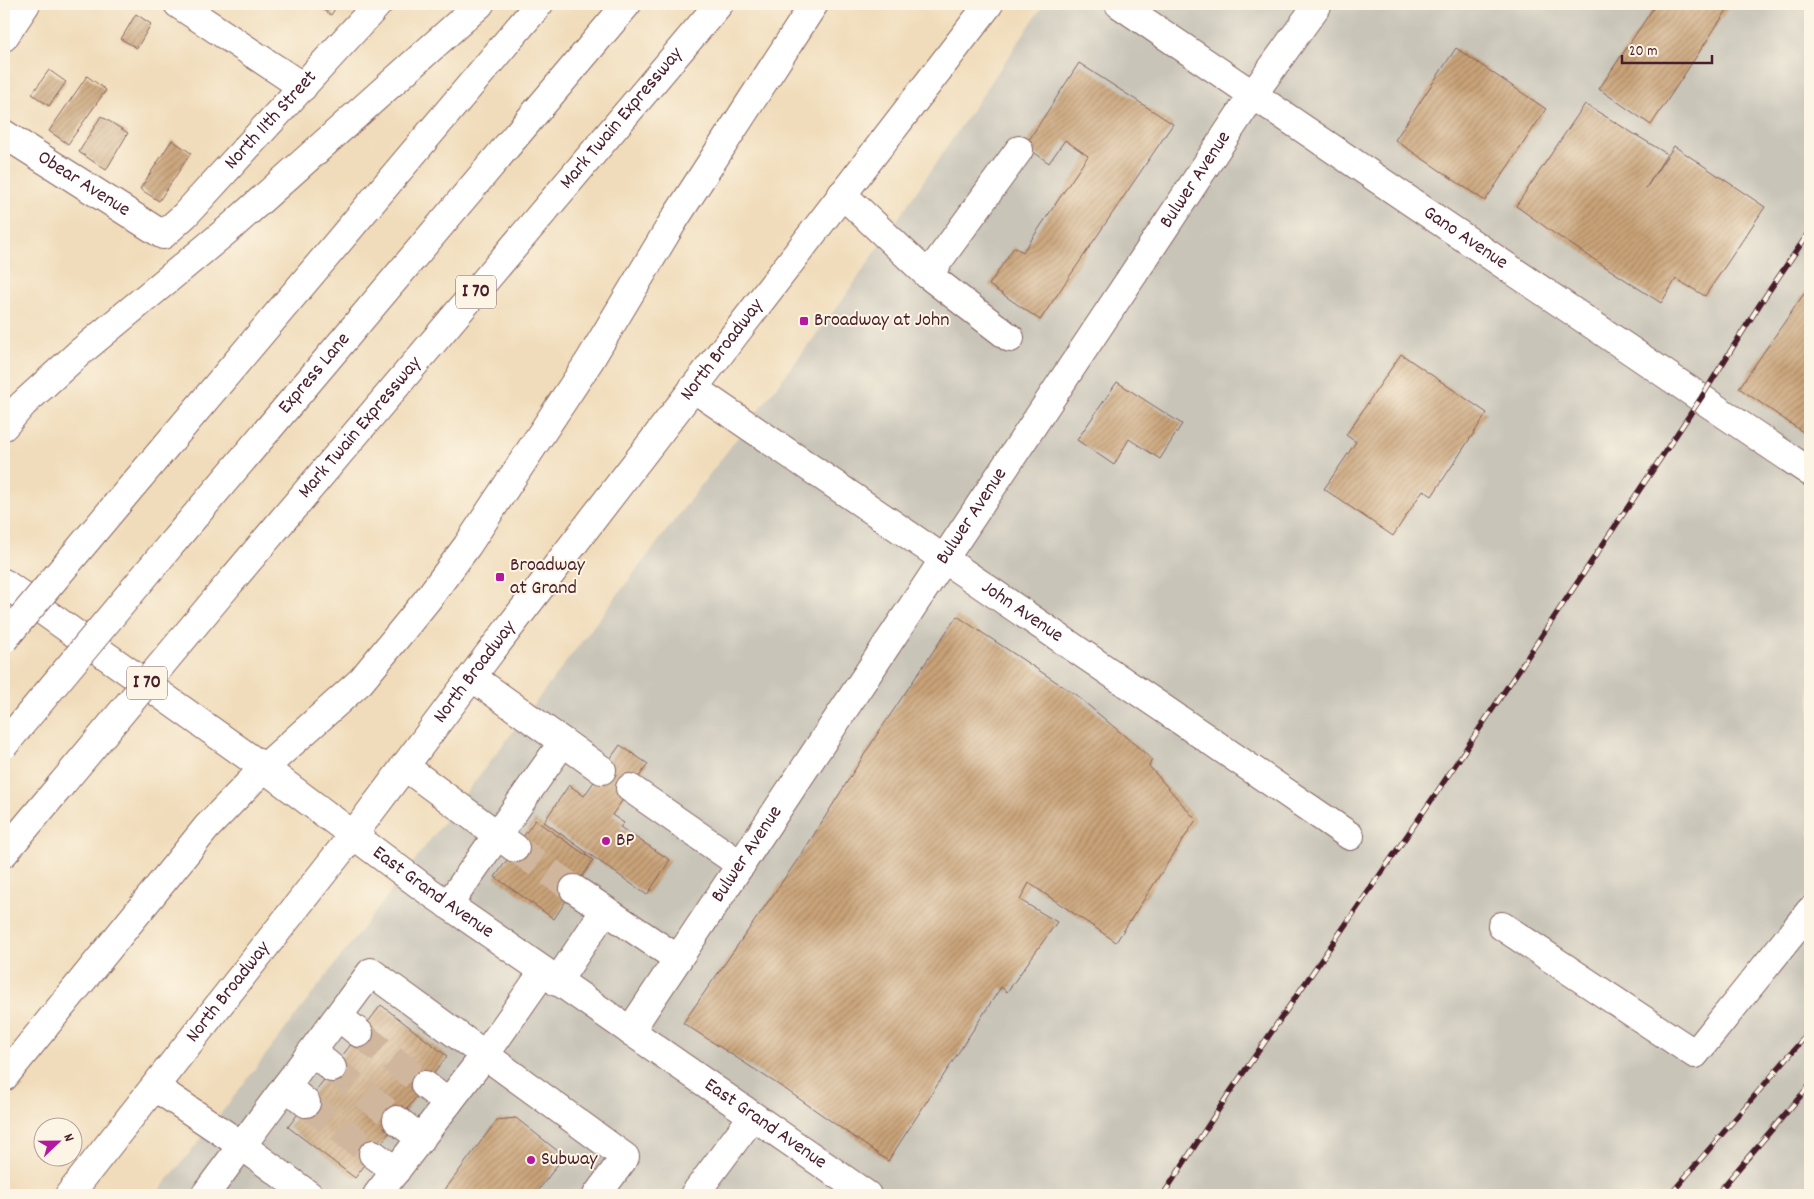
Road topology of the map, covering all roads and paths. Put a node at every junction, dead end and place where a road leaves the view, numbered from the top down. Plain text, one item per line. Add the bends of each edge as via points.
1 (26, 4) edge
2 (178, 4) edge
3 (378, 4) edge
4 (480, 4) edge
5 (539, 4) edge
6 (627, 4) edge
7 (720, 4) edge
8 (814, 4) edge
9 (989, 4) edge
10 (1119, 4) edge
11 (1318, 4) edge
12 (4, 37) edge
13 (304, 88) junction
14 (1254, 93) junction
15 (4, 134) edge
16 (1019, 150) dead end
17 (842, 194) junction
18 (162, 235) joint
19 (928, 275) junction
20 (1010, 338) dead end
21 (693, 388) junction
22 (4, 426) edge
23 (1810, 472) edge
24 (945, 560) junction
25 (4, 582) edge
26 (4, 639) edge
27 (472, 677) junction
28 (563, 742) junction
29 (4, 745) edge
30 (404, 766) junction
31 (264, 768) junction
32 (602, 770) dead end
33 (630, 788) dead end
34 (353, 835) junction
35 (1350, 836) dead end
36 (506, 841) junction
37 (4, 853) edge
38 (741, 865) junction
39 (574, 889) tunnel mouth
40 (448, 905) junction
41 (605, 910) junction
42 (1810, 911) edge
43 (1502, 926) dead end
44 (678, 959) junction
45 (550, 977) junction
46 (630, 1031) junction
47 (485, 1055) junction
48 (4, 1077) edge
49 (425, 1085) tunnel mouth
50 (154, 1087) junction
51 (448, 1103) junction
52 (752, 1116) junction
53 (397, 1120) tunnel mouth
54 (420, 1138) junction
55 (241, 1145) junction
56 (373, 1154) tunnel mouth
57 (396, 1170) junction
58 (69, 1195) edge
59 (205, 1195) edge
60 (310, 1195) edge
61 (377, 1195) edge
62 (597, 1195) edge
63 (694, 1195) edge
64 (867, 1195) edge

1 - 12 main road
2 - 13 main road
3 - 13 main road, North 11th Street
4 - 22 main road via 231,227 78,354 23,404
5 - 26 main road, bridge
6 - 29 main road, Express Lane, bridge
7 - 37 main road, Mark Twain Expressway / I 70, bridge
8 - 31 main road via 674,220 590,360 467,546 361,681
9 - 17 main road, North Broadway
10 - 14 main road, Gano Avenue
11 - 14 main road, Bulwer Avenue
13 - 18 main road, North 11th Street via 185,215
14 - 23 main road, Gano Avenue
14 - 24 main road, Bulwer Avenue
15 - 18 main road, Obear Avenue
16 - 19 main road
17 - 19 main road
17 - 21 main road, North Broadway
19 - 20 main road
21 - 24 main road, John Avenue
21 - 27 main road, North Broadway
24 - 35 main road, John Avenue
24 - 38 main road, Bulwer Avenue
25 - 31 main road, East Grand Avenue
27 - 28 main road
27 - 30 main road, North Broadway
28 - 32 main road
28 - 36 main road
30 - 34 main road, North Broadway
30 - 36 main road
31 - 34 main road, East Grand Avenue
31 - 48 main road via 207,827
33 - 38 main road
34 - 40 main road, East Grand Avenue
34 - 50 main road, North Broadway
36 - 40 main road
38 - 44 main road, Bulwer Avenue
39 - 41 main road
40 - 45 main road, East Grand Avenue
41 - 44 main road
41 - 45 main road
42 - 43 main road via 1695,1054
44 - 46 main road, Bulwer Avenue
45 - 46 main road, East Grand Avenue
45 - 47 main road
46 - 52 main road, East Grand Avenue
47 - 51 main road
47 - 55 main road via 371,972 349,1025 323,1060 296,1094
47 - 62 main road via 625,1157
49 - 51 main road
50 - 55 main road
50 - 58 main road, North Broadway
51 - 54 main road
52 - 63 main road
52 - 64 main road, East Grand Avenue
53 - 54 main road
54 - 57 main road
55 - 59 main road
55 - 60 main road
56 - 57 main road
57 - 61 main road

